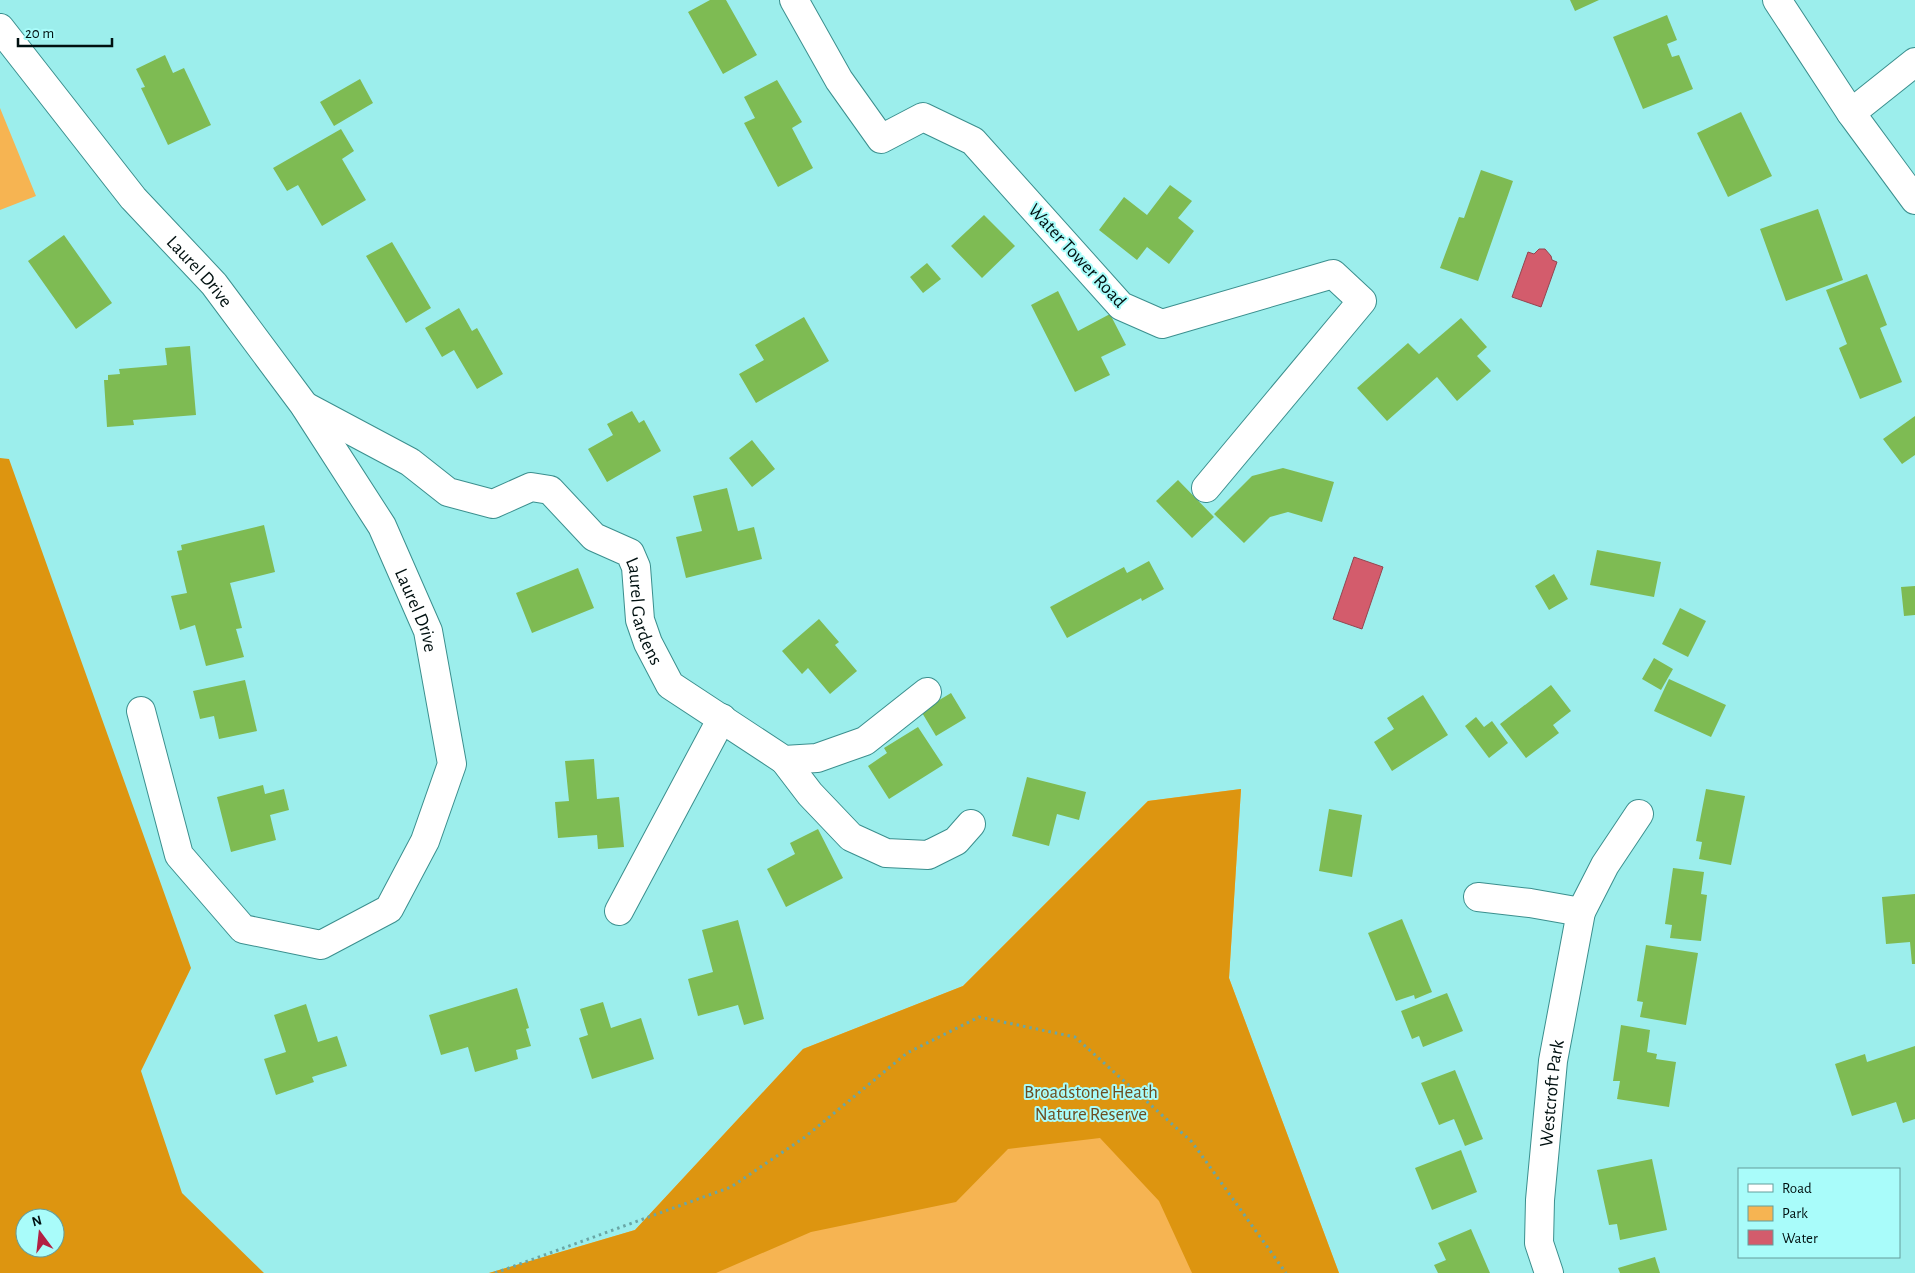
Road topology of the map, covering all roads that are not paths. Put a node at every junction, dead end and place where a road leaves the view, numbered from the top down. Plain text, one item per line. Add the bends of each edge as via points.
1 (794, 0) edge
2 (1777, 0) edge
3 (0, 28) edge
4 (1915, 62) edge
5 (1851, 113) junction
6 (1915, 200) edge
7 (304, 405) junction
8 (1206, 488) dead end
9 (927, 692) dead end
10 (141, 712) dead end
11 (722, 718) junction
12 (784, 760) junction
13 (1639, 814) dead end
14 (971, 824) dead end
15 (1478, 898) dead end
16 (619, 911) dead end
17 (1581, 912) junction
18 (1549, 1273) edge

1 - 8 street, Water Tower Road via 839,80 881,139 922,117 973,141 1121,306 1162,324 1333,274 1362,301
2 - 5 street
3 - 7 street, Laurel Drive via 133,198 214,284
4 - 5 street
5 - 6 street
7 - 10 street, Laurel Drive via 382,526 428,631 452,764 425,840 388,909 321,945 243,929 179,855
7 - 11 street, Laurel Gardens via 410,462 448,492 493,504 531,487 550,490 594,537 630,553 636,567 640,620 670,685
9 - 12 street via 865,741 817,758
11 - 12 street, Laurel Gardens
11 - 16 street
12 - 14 street, Laurel Gardens via 810,794 852,837 886,853 928,855 956,841
13 - 17 street, Westcroft Park via 1605,866
15 - 17 street
17 - 18 street, Westcroft Park via 1553,1060 1542,1180 1539,1243

